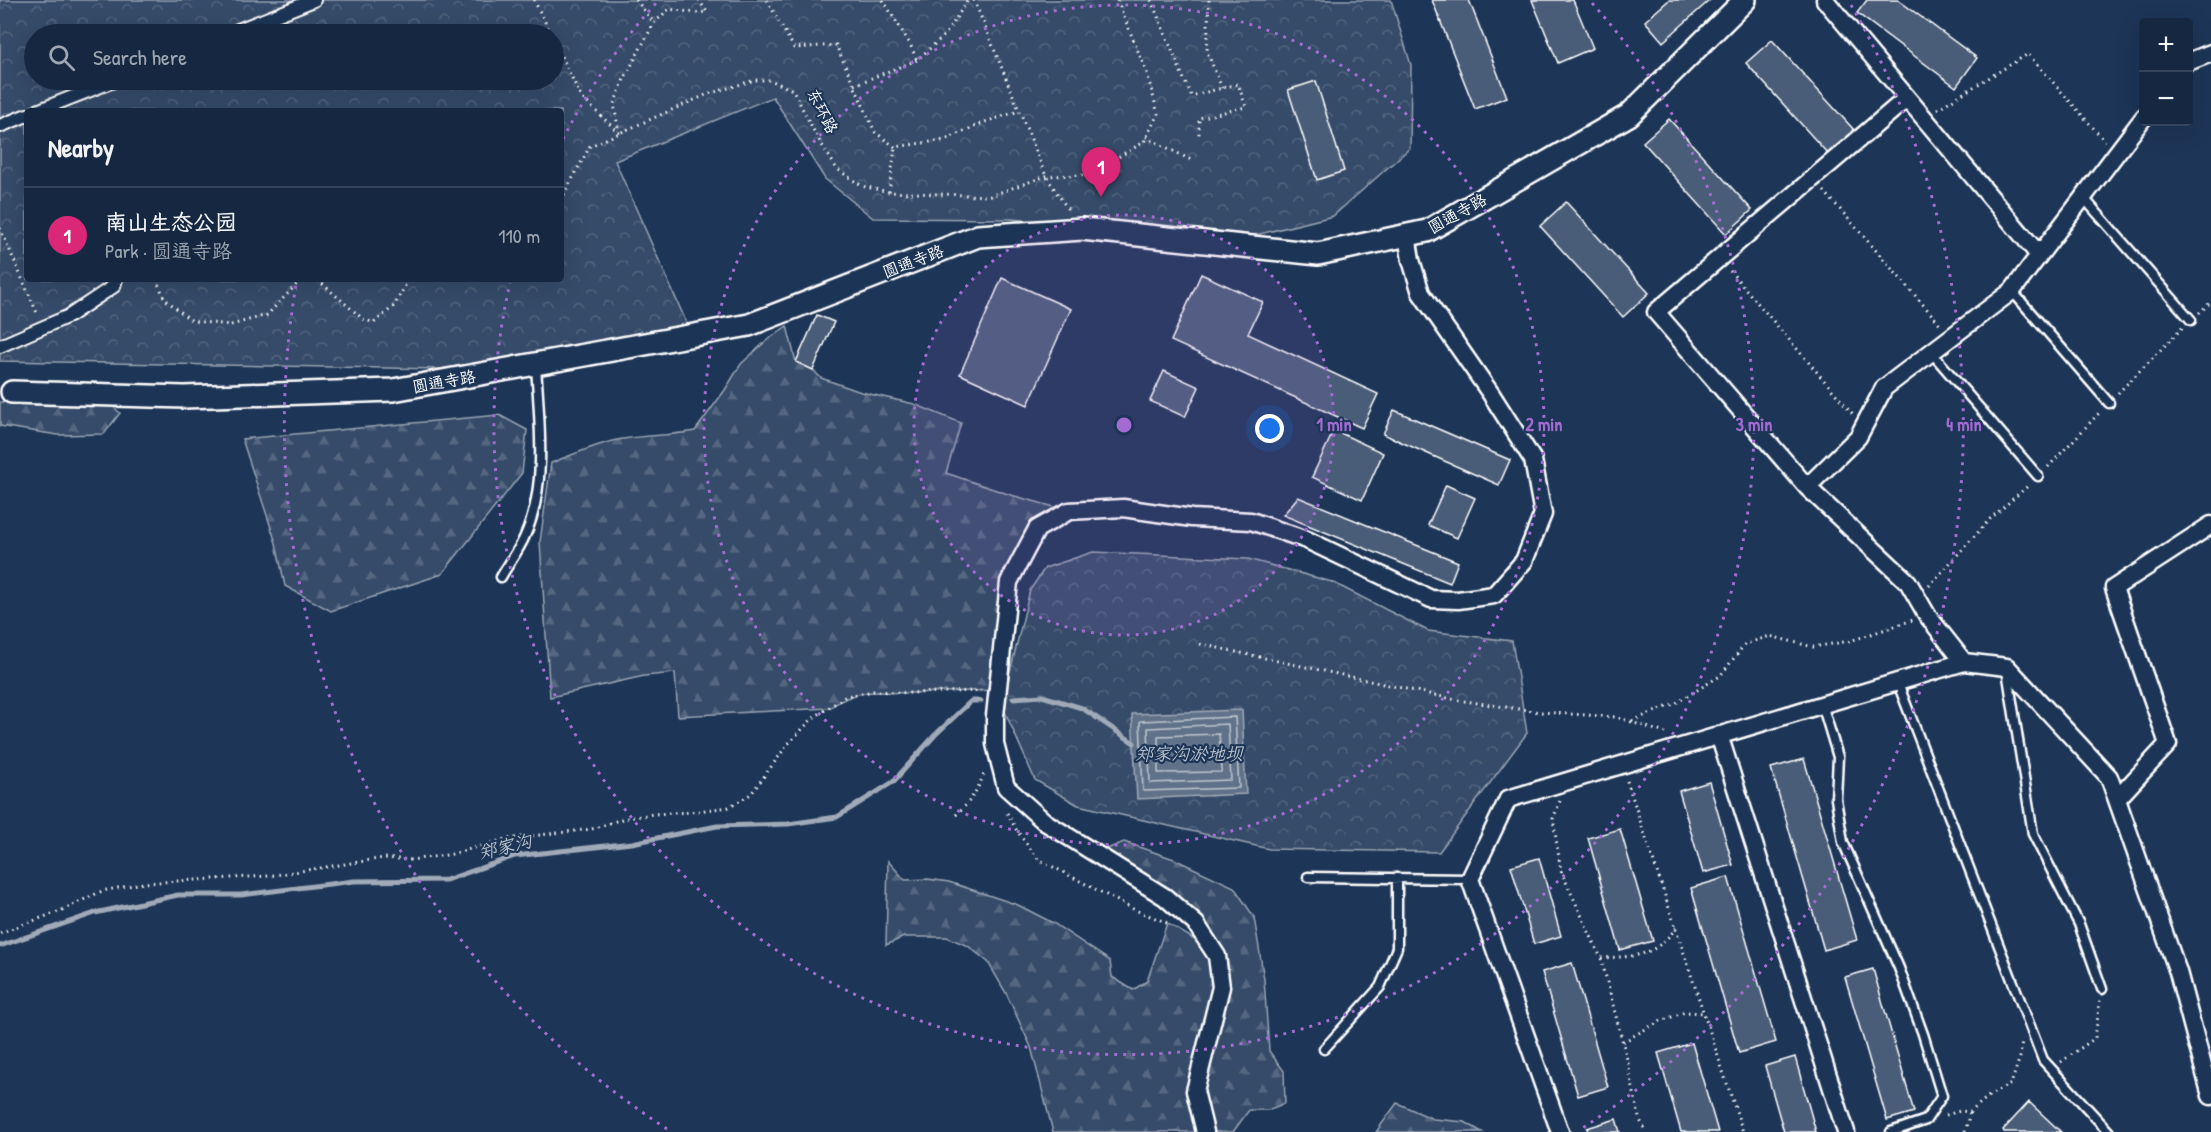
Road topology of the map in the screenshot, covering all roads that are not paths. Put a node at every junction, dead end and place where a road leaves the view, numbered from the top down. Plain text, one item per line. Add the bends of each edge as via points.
1 (314, 0) edge
2 (1745, 0) edge
3 (1825, 0) edge
4 (253, 24) edge
5 (2211, 53) edge
6 (2193, 60) edge
7 (91, 90) edge
8 (1907, 98) junction
9 (46, 108) edge
10 (24, 116) edge
11 (2139, 123) edge
12 (0, 126) edge
13 (2083, 197) junction
14 (1407, 235) junction
15 (2039, 255) junction
16 (115, 282) edge
17 (2012, 291) junction
18 (2191, 320) road end
19 (2, 346) edge
20 (1931, 352) junction
21 (536, 365) junction
22 (4, 391) edge
23 (2109, 403) road end
24 (2038, 476) road end
25 (1807, 487) junction
26 (2211, 525) edge
27 (501, 577) dead end
28 (1964, 662) junction
29 (2007, 666) junction
30 (1897, 681) junction
31 (1822, 704) junction
32 (1719, 735) junction
33 (2117, 799) junction
34 (1308, 877) dead end
35 (1397, 878) junction
36 (1470, 879) junction
37 (2102, 989) road end
38 (1324, 1049) dead end
39 (2211, 1096) edge
40 (1205, 1132) edge
41 (1560, 1132) edge
42 (1846, 1132) edge
43 (1891, 1132) edge
44 (2109, 1132) edge

1 - 4 street
2 - 14 street, 圆通寺路 via 1629,115 1426,231
3 - 8 street
5 - 6 street
7 - 9 street
8 - 15 street
8 - 25 street via 1656,312
10 - 12 street
11 - 13 street
13 - 15 street
13 - 18 lane
14 - 21 street, 圆通寺路 via 1318,254 1082,229 978,236 748,325
14 - 40 street via 1421,294 1533,460 1543,514 1524,561 1494,595 1431,599 1307,540 1251,521 1122,508 1069,511 1037,529 1009,582 995,744 1006,787 1045,822 1165,897 1196,924 1217,956 1221,987 1195,1091
15 - 17 street
16 - 19 street via 69,316
17 - 20 street
17 - 23 lane
20 - 24 lane
20 - 25 street via 1884,388 1858,437
21 - 22 street, 圆通寺路 via 393,390 184,397
21 - 27 lane via 541,440 538,488 525,536
25 - 28 street via 1908,582 1927,615
26 - 33 street via 2114,588 2169,744
28 - 29 street
28 - 30 street
29 - 33 street via 2109,777
29 - 37 lane via 2033,834 2079,924
30 - 31 street
30 - 44 lane via 2043,1060
31 - 32 street
31 - 43 lane via 1838,757 1836,799 1843,842 1899,968 1942,1096 1926,1120
32 - 36 street via 1508,799
32 - 42 street
33 - 39 street via 2178,972
34 - 35 lane
35 - 36 lane
35 - 38 lane via 1396,948 1380,987
36 - 41 street

